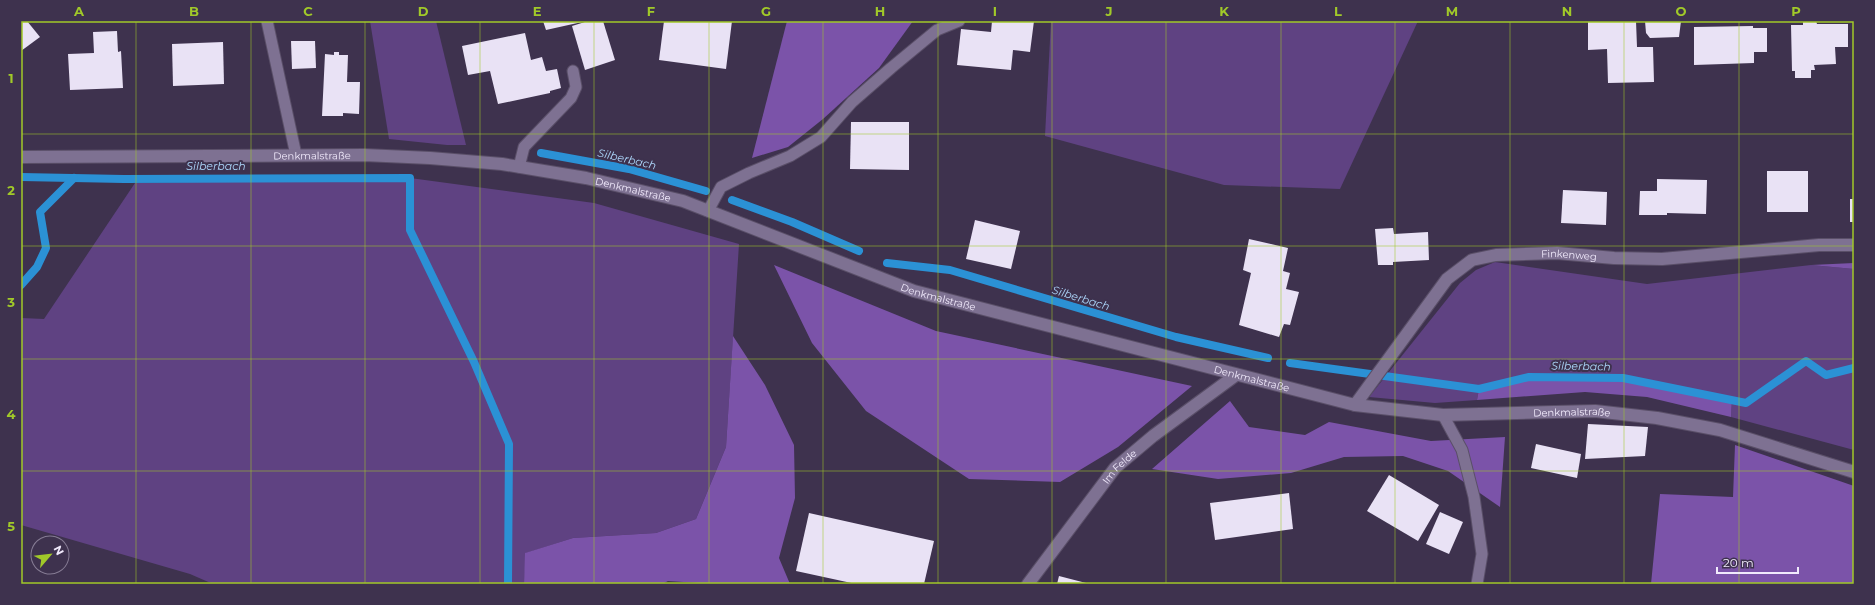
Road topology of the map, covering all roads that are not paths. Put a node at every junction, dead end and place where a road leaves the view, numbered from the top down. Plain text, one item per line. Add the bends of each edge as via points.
1 (267, 21) edge
2 (959, 21) edge
3 (573, 71) dead end
4 (296, 155) junction
5 (21, 157) edge
6 (519, 167) junction
7 (708, 211) junction
8 (1854, 245) edge
9 (1236, 375) junction
10 (1355, 405) junction
11 (1443, 415) junction
12 (1854, 472) edge
13 (1028, 584) edge
14 (1477, 584) edge

1 - 4 lane
2 - 7 lane via 937,30 852,102 821,137 790,156 721,187
3 - 6 lane via 576,87 571,98 524,147
4 - 5 main road, Denkmalstraße
4 - 6 main road, Denkmalstraße via 430,158
6 - 7 main road, Denkmalstraße via 586,178 683,202
7 - 9 main road, Denkmalstraße via 914,291
8 - 10 main road, Finkenweg via 1819,245 1662,259 1557,253 1496,255 1472,260 1447,279
9 - 10 main road, Denkmalstraße
9 - 13 main road, Im Felde via 1153,436 1115,468
10 - 11 main road, Denkmalstraße
11 - 12 main road, Denkmalstraße via 1595,411 1657,418 1720,430
11 - 14 lane via 1462,450 1474,497 1482,554

